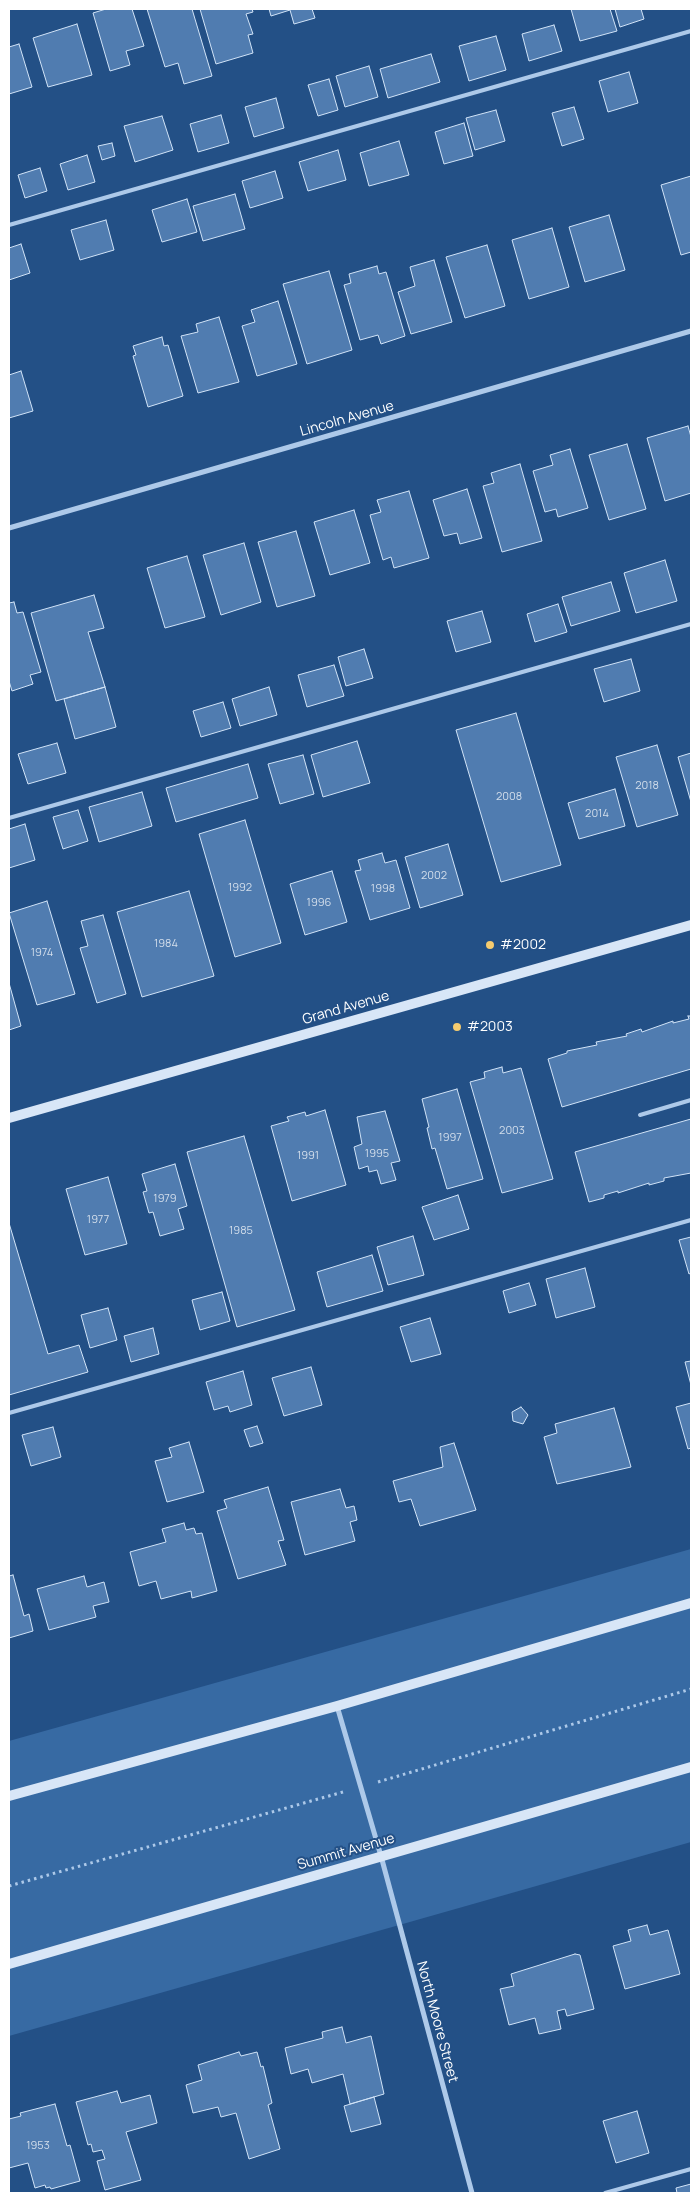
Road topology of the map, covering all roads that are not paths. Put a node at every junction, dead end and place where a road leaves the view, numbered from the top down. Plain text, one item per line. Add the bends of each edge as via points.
1 (691, 31) edge
2 (9, 225) edge
3 (691, 331) edge
4 (9, 528) edge
5 (691, 624) edge
6 (9, 818) edge
7 (691, 925) edge
8 (691, 1100) edge
9 (640, 1115) dead end
10 (9, 1118) edge
11 (691, 1220) edge
12 (9, 1414) edge
13 (691, 1604) edge
14 (337, 1706) junction
15 (691, 1767) edge
16 (9, 1796) edge
17 (381, 1856) junction
18 (9, 1964) edge
19 (691, 2169) edge
20 (472, 2193) edge
21 (605, 2193) edge

1 - 2 lane
3 - 4 street, Lincoln Avenue
5 - 6 lane
7 - 10 street, Grand Avenue
8 - 9 lane
11 - 12 lane
13 - 14 street
14 - 16 street
14 - 17 street, North Moore Street
15 - 17 street, Summit Avenue
17 - 18 street, Summit Avenue
17 - 20 street, North Moore Street
19 - 21 lane

